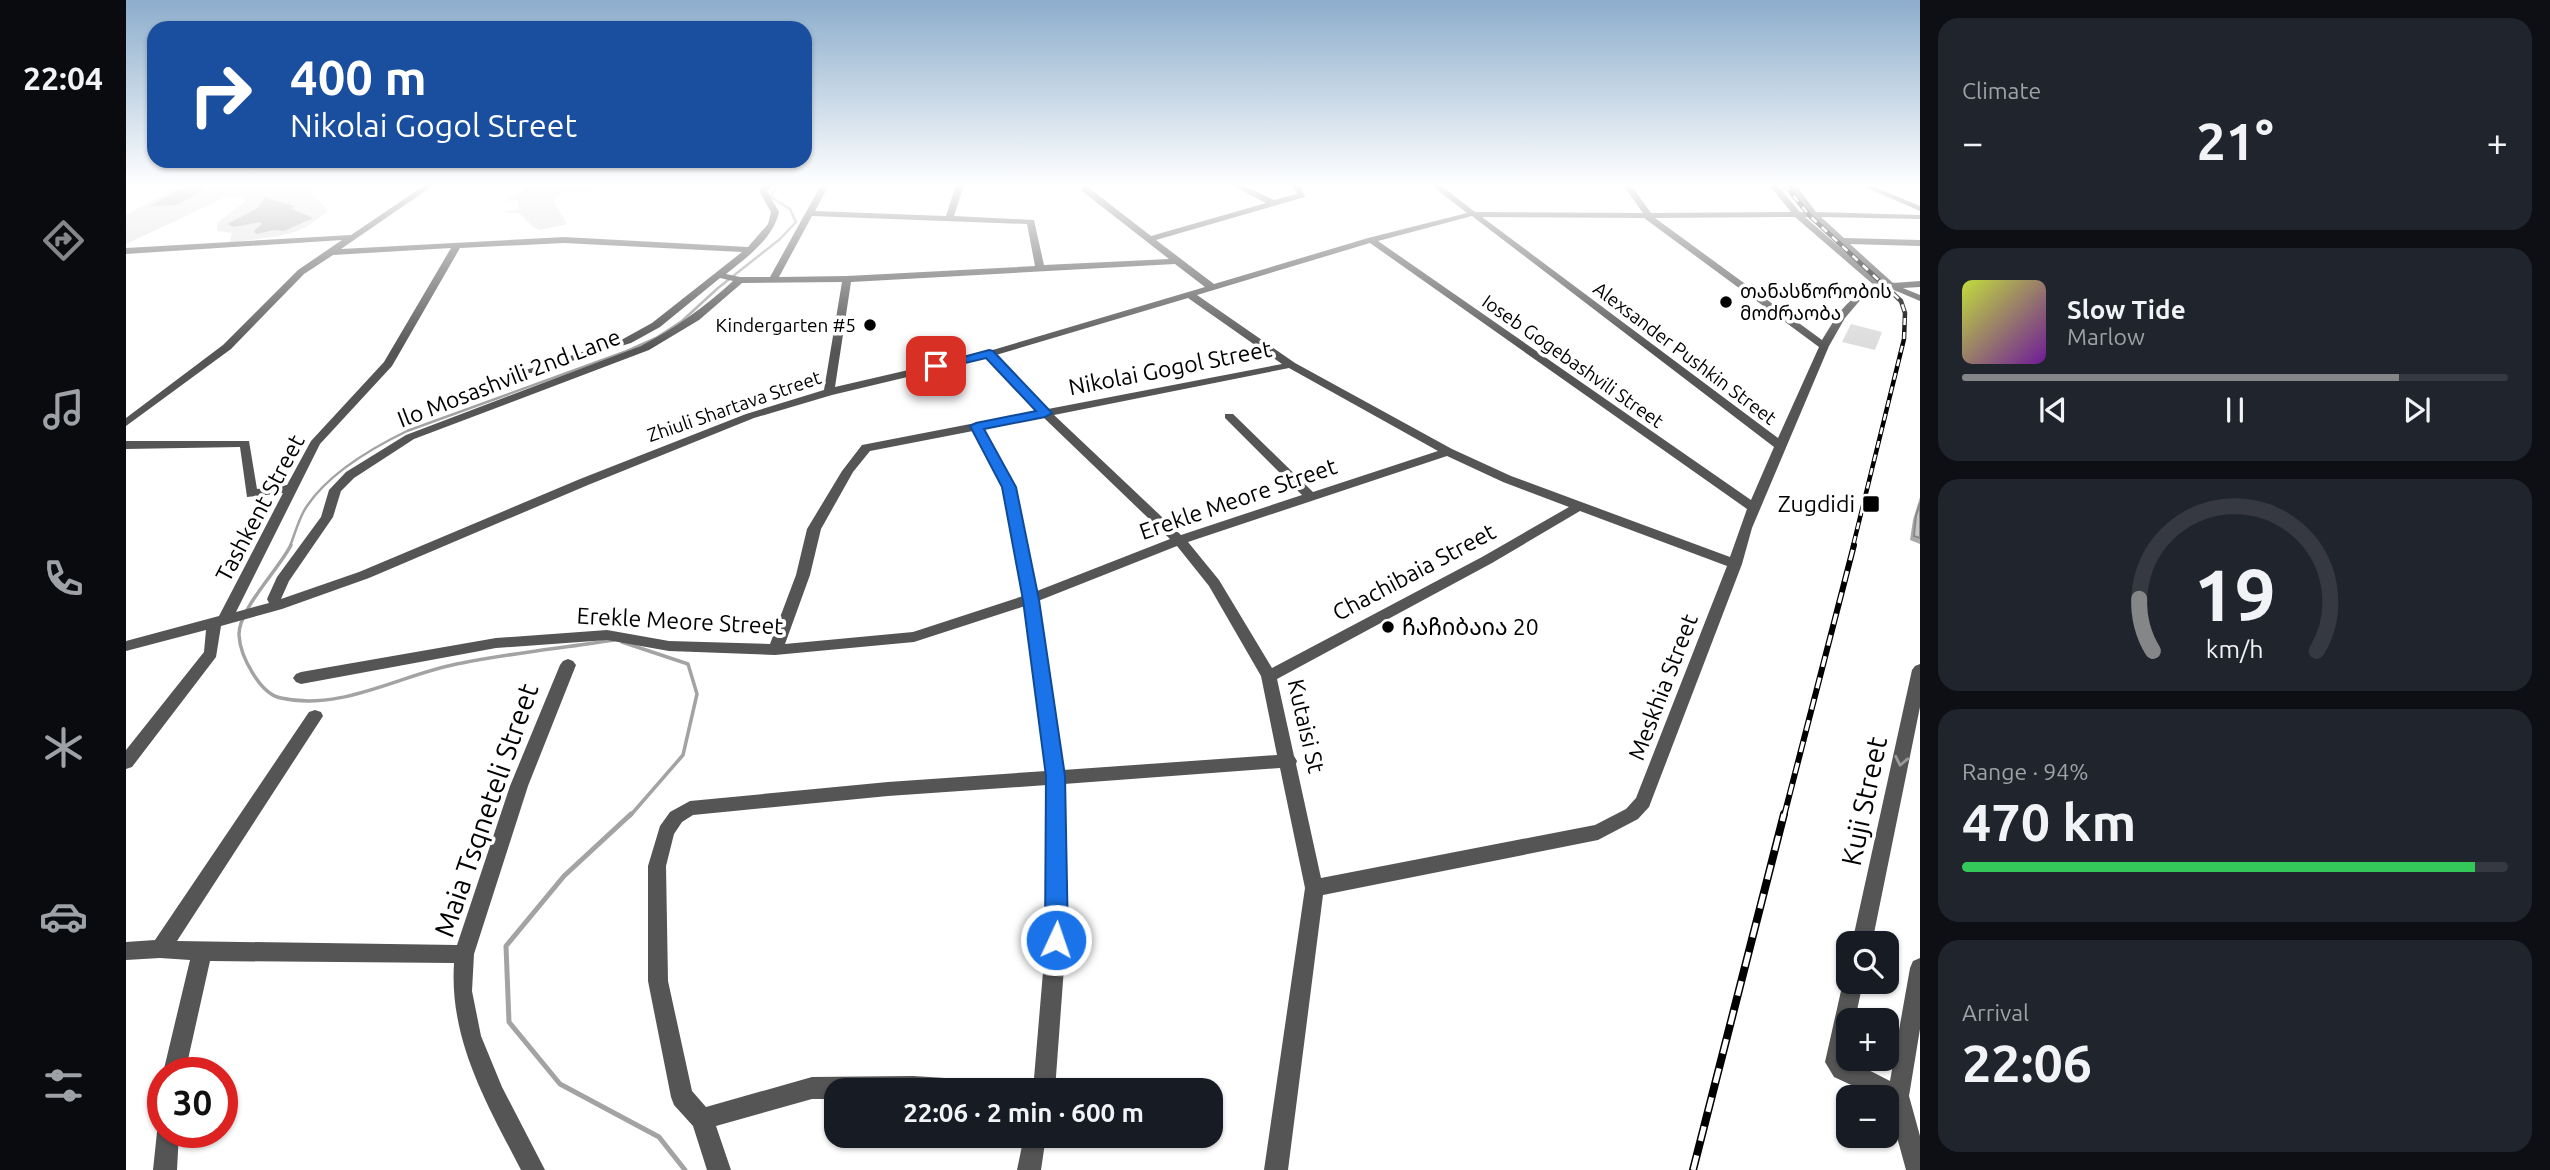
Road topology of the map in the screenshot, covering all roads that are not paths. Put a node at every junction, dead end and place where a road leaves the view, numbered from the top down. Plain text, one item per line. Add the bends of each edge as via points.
1 (1149, 239) edge
2 (313, 240) edge
3 (352, 240) edge
4 (759, 240) edge
5 (796, 240) edge
6 (1035, 240) edge
7 (1371, 240) joint
8 (1505, 240) edge
9 (1678, 240) edge
10 (1829, 240) edge
11 (1844, 241) joint
12 (1920, 243) edge
13 (456, 247) junction
14 (750, 250) junction
15 (126, 251) edge
16 (332, 252) junction
17 (1175, 261) junction
18 (1040, 267) junction
19 (719, 275) junction
20 (847, 279) junction
21 (739, 280) junction
22 (773, 280) junction
23 (1920, 284) edge
24 (1888, 287) junction
25 (1213, 288) junction
26 (1191, 295) junction
27 (1920, 298) edge
28 (1824, 346) junction
29 (989, 354) junction
30 (1291, 365) junction
31 (528, 371) dead end
32 (830, 392) junction
33 (1045, 413) junction
34 (1229, 416) dead end
35 (126, 424) edge
36 (976, 426) junction
37 (126, 446) edge
38 (1781, 446) junction
39 (1448, 452) junction
40 (291, 488) junction
41 (1311, 497) junction
42 (1580, 506) junction
43 (1755, 509) junction
44 (1179, 540) junction
45 (1735, 564) junction
46 (1031, 600) junction
47 (277, 606) junction
48 (219, 622) junction
49 (126, 646) edge
50 (775, 650) junction
51 (568, 665) dead end
52 (1920, 670) edge
53 (1269, 676) junction
54 (301, 678) dead end
55 (1917, 706) edge
56 (315, 716) dead end
57 (1289, 761) junction
58 (126, 762) edge
59 (1055, 776) junction
60 (1314, 887) junction
61 (1864, 931) edge
62 (160, 949) junction
63 (126, 951) edge
64 (202, 952) junction
65 (464, 954) junction
66 (1920, 968) edge
67 (1850, 994) edge
68 (178, 1057) edge
69 (1045, 1078) edge
70 (1875, 1085) edge
71 (824, 1088) edge
72 (1899, 1090) edge
73 (1899, 1100) edge
74 (702, 1119) junction
75 (166, 1148) edge
76 (1033, 1148) edge
77 (164, 1170) edge
78 (533, 1170) edge
79 (719, 1170) edge
80 (1029, 1170) edge
81 (1276, 1170) edge
82 (1918, 1170) edge

1 - 17 street
2 - 15 street
3 - 16 street
4 - 14 street
5 - 22 street
6 - 18 street
7 - 25 street, Zhiuli Shartava Street
7 - 43 street, Ioseb Gogebashvili Street
8 - 38 street, Alexsander Pushkin Street
9 - 28 street
10 - 24 street
11 - 12 street
11 - 24 street via 1891,282
13 - 14 street via 564,240
13 - 16 street
13 - 40 street, Tashkent Street via 388,364 314,443
14 - 19 street
16 - 35 street via 301,272 228,347
17 - 18 street
17 - 25 street
18 - 20 street
19 - 21 street
19 - 31 street via 656,325 627,341
20 - 22 street
20 - 32 street
21 - 22 street
21 - 47 street, Ilo Mosashvili 2nd Lane via 696,320 664,339 410,437 350,475 335,490 327,517 282,580 274,599
23 - 24 street
24 - 27 street
24 - 28 street, Meskhia Street via 1859,296
25 - 26 street, Zhiuli Shartava Street
26 - 29 street, Zhiuli Shartava Street
26 - 30 street
28 - 38 street, Meskhia Street
29 - 32 street, Zhiuli Shartava Street
29 - 33 street, Kutaisi St
30 - 33 street, Nikolai Gogol Street
30 - 39 street
32 - 47 street, Zhiuli Shartava Street via 750,416 364,575
33 - 36 street, Nikolai Gogol Street
33 - 44 street, Kutaisi St
34 - 41 street
36 - 46 street via 1009,487
36 - 50 street, Nikolai Gogol Street via 862,451 814,528 803,576
37 - 40 street via 245,443 251,494
38 - 43 street, Meskhia Street
39 - 41 street, Erekle Meore Street
39 - 42 street
40 - 48 street, Tashkent Street
41 - 44 street, Erekle Meore Street
42 - 45 street
42 - 53 street, Chachibaia Street
43 - 45 street, Meskhia Street
44 - 46 street, Erekle Meore Street
44 - 53 street, Kutaisi St via 1214,583
45 - 60 street, Meskhia Street via 1643,802 1632,814 1598,832
46 - 50 street, Erekle Meore Street via 914,637
46 - 59 street
47 - 48 street, Zhiuli Shartava Street
48 - 49 street
48 - 58 street, Tashkent Street via 211,653
50 - 54 street, Erekle Meore Street via 669,646 607,635 496,643
51 - 65 street, Maia Tsqneteli Street via 519,786
52 - 55 street, Kuji Street
53 - 57 street, Kutaisi St
55 -> 61 street, Kuji Street
56 - 62 street
57 - 59 street
57 - 60 street, Kutaisi St
59 - 69 street via 1058,913
59 - 74 street via 690,808 676,817 666,831 657,866 658,981 682,1097
60 - 81 street, Kutaisi St
62 - 63 street
62 - 64 street
64 - 65 street
64 - 68 street
65 - 78 street, Maia Tsqneteli Street via 462,991 470,1037
66 - 72 street
67 - 70 street via 1836,1062
71 - 74 street
73 - 82 street
74 - 79 street
75 - 77 street
76 - 80 street

